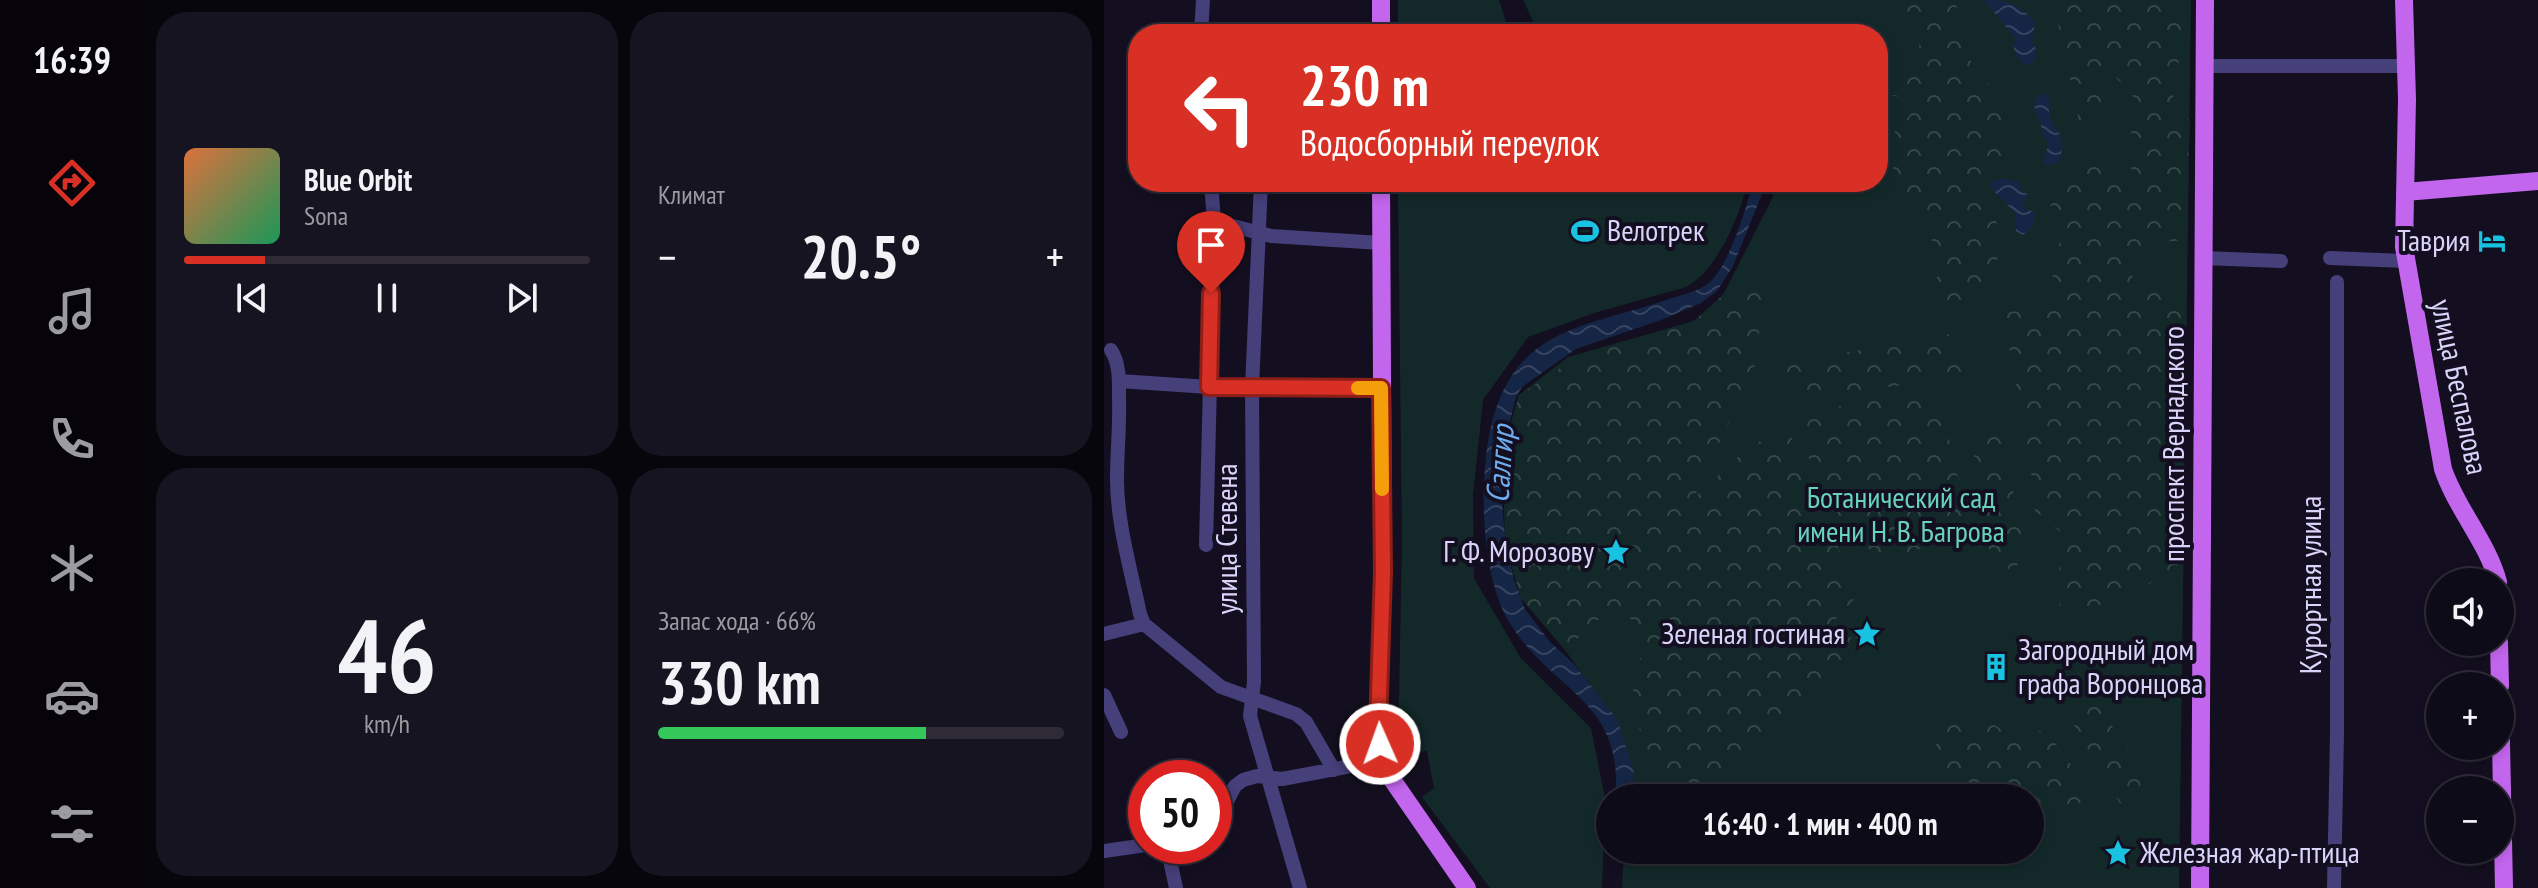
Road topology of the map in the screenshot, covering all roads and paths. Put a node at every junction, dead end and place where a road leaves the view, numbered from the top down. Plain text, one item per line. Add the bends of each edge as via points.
1 (1203, 0) edge
2 (1381, 0) edge
3 (2205, 0) edge
4 (2404, 0) edge
5 (1202, 24) edge
6 (1381, 24) edge
7 (2204, 66) junction
8 (2407, 66) junction
9 (2538, 181) edge
10 (1212, 192) edge
11 (1260, 192) edge
12 (1381, 192) edge
13 (2405, 192) junction
14 (1214, 221) junction
15 (1258, 234) junction
16 (1381, 243) junction
17 (2203, 258) junction
18 (2330, 258) dead end
19 (2281, 261) dead end
20 (2405, 261) junction
21 (2337, 282) dead end
22 (1111, 350) dead end
23 (1119, 381) junction
24 (1209, 387) junction
25 (1252, 388) junction
26 (1381, 388) junction
27 (1206, 545) dead end
28 (2493, 568) edge
29 (1144, 624) junction
30 (1104, 634) edge
31 (1104, 695) edge
32 (1252, 699) junction
33 (1121, 732) dead end
34 (1383, 760) junction
35 (2501, 760) edge
36 (1334, 770) junction
37 (1269, 778) junction
38 (1232, 792) edge
39 (1128, 848) edge
40 (1104, 851) edge
41 (1171, 864) edge
42 (1176, 888) edge
43 (1300, 888) edge
44 (1467, 888) edge
45 (2200, 888) edge
46 (2334, 888) edge
47 (2504, 888) edge

1 - 5 street
2 - 6 main road
3 - 7 main road, проспект Вернадского
4 - 8 main road, улица Беспалова
7 - 8 street
7 - 17 main road, проспект Вернадского
8 - 13 main road, улица Беспалова
9 - 13 main road
10 - 14 street
11 - 15 street, улица Стевена
12 - 16 main road
13 - 20 main road, улица Беспалова
14 - 15 street
14 - 24 street
15 - 16 street
15 - 25 street, улица Стевена
16 - 26 main road
17 - 19 street
17 - 45 main road, проспект Вернадского
18 - 20 street
20 - 28 main road, улица Беспалова via 2443,469
21 - 46 street, Курортная улица
22 - 23 street
23 - 24 street
23 - 29 street via 1120,512
24 - 25 street
24 - 27 street
25 - 26 street
25 - 32 street, улица Стевена
26 - 34 main road via 1378,728
29 - 30 street
29 - 32 street via 1221,687
31 - 33 street
32 - 36 street via 1306,722
32 - 37 street, улица Стевена via 1250,716
34 - 36 street
34 - 44 main road
35 - 47 main road
36 - 37 street
37 - 38 street via 1243,780
37 - 43 street, улица Стевена
39 - 40 street
41 - 42 street

